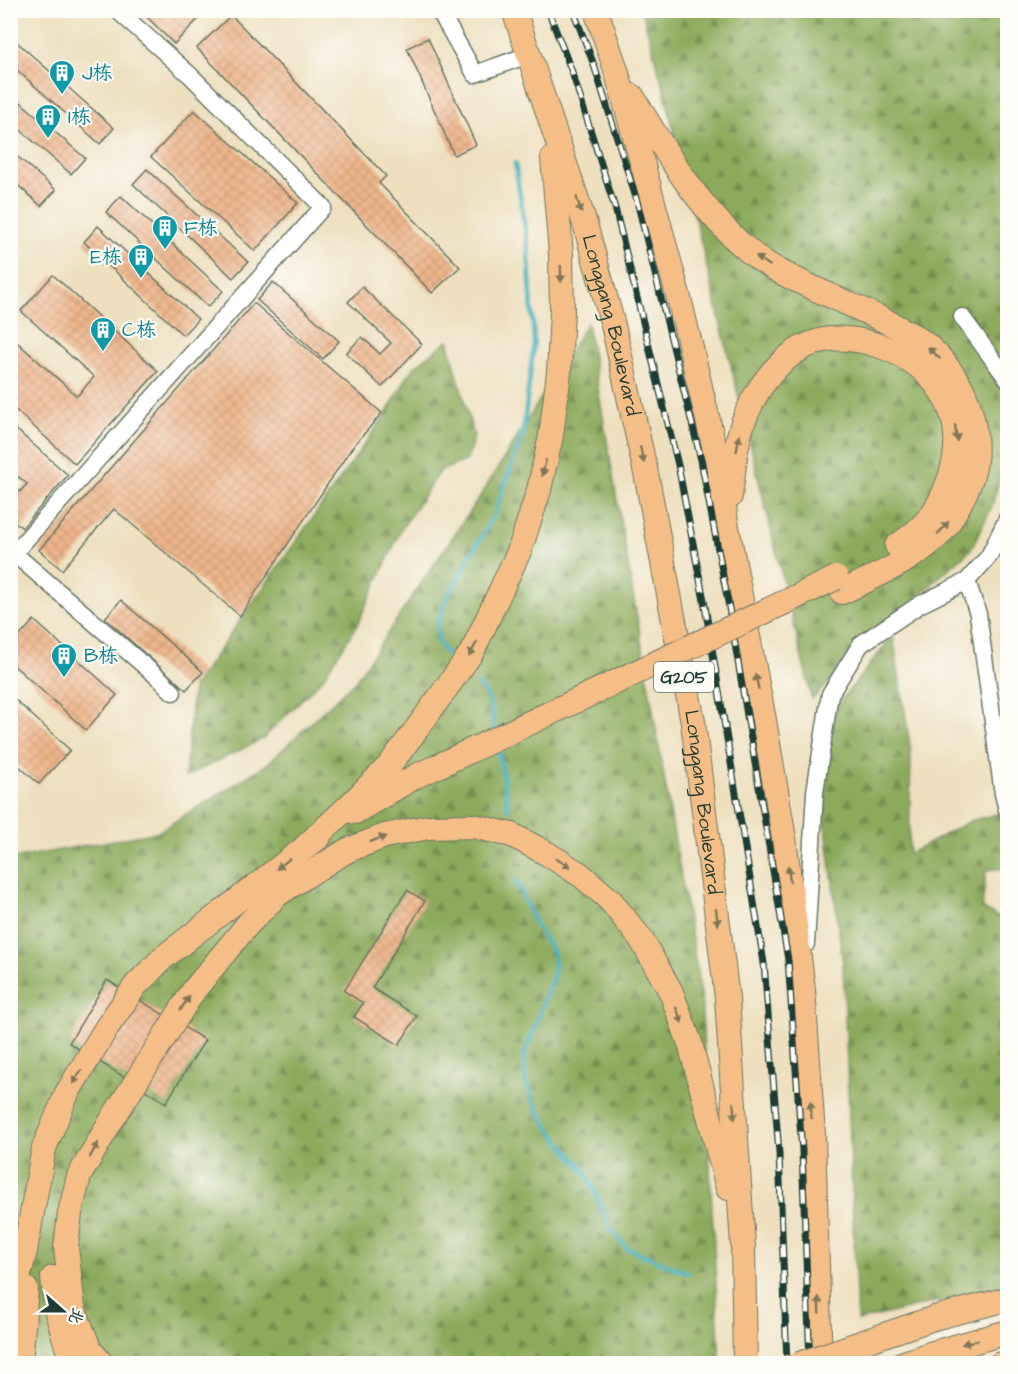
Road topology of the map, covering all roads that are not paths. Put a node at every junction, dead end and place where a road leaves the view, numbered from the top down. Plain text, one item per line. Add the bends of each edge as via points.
1 (117, 10) edge
2 (439, 10) edge
3 (514, 10) edge
4 (596, 10) edge
5 (528, 55) junction
6 (616, 70) junction
7 (548, 111) junction
8 (962, 316) dead end
9 (1008, 380) edge
10 (1008, 517) edge
11 (726, 522) junction
12 (12, 551) edge
13 (967, 581) junction
14 (839, 585) junction
15 (172, 692) dead end
16 (441, 773) junction
17 (1008, 813) edge
18 (306, 846) junction
19 (278, 894) junction
20 (803, 989) junction
21 (79, 1176) junction
22 (743, 1246) junction
23 (26, 1251) junction
24 (1008, 1299) edge
25 (10, 1310) edge
26 (1008, 1332) edge
27 (1008, 1362) edge
28 (20, 1364) edge
29 (72, 1364) edge
30 (102, 1364) edge
31 (745, 1364) edge
32 (799, 1364) edge
33 (820, 1364) edge
34 (901, 1364) edge
35 (1001, 1364) edge

1 - 12 street via 190,75 323,207
2 - 5 street via 475,74
3 - 5 highway, Longgang Boulevard / G205
4 - 6 highway
5 - 7 highway, Longgang Boulevard / G205
6 - 11 highway via 683,317 718,463
14 -> 6 highway via 892,568 921,550 946,527 973,474 976,444 972,416 962,389 944,362 925,344 776,270 733,237 701,202
7 -> 18 highway via 561,254 559,372 551,436 523,539 472,652 388,766
7 -> 22 highway, Longgang Boulevard / G205 via 613,325 647,478 693,722 727,998
8 - 9 street
10 - 13 street via 989,556
11 -> 14 highway via 745,416 758,390 790,356 830,339 851,339 891,350 911,361 929,375 944,395 954,419 954,467 932,516 913,536
20 -> 11 highway via 784,838
12 - 15 street
13 - 17 street via 978,614
13 - 20 street via 919,605 861,644 830,694 815,792
14 - 16 highway, bridge
16 - 18 highway via 416,776 349,815
16 - 19 highway via 333,843
18 -> 23 highway via 164,957 136,985 113,1018 67,1092 44,1148
21 -> 19 highway via 194,990
19 -> 22 highway via 348,850 386,836 428,828 472,826 512,835 581,875 610,900 641,939 671,992 690,1043
33 -> 20 highway via 813,1135
21 - 29 highway via 61,1226 53,1277 57,1312
21 - 30 highway via 66,1248 73,1308 90,1350
22 - 31 highway, Longgang Boulevard / G205
23 - 25 highway
23 - 28 highway
24 - 32 highway, bridge via 934,1318
26 -> 34 highway
27 - 35 highway

